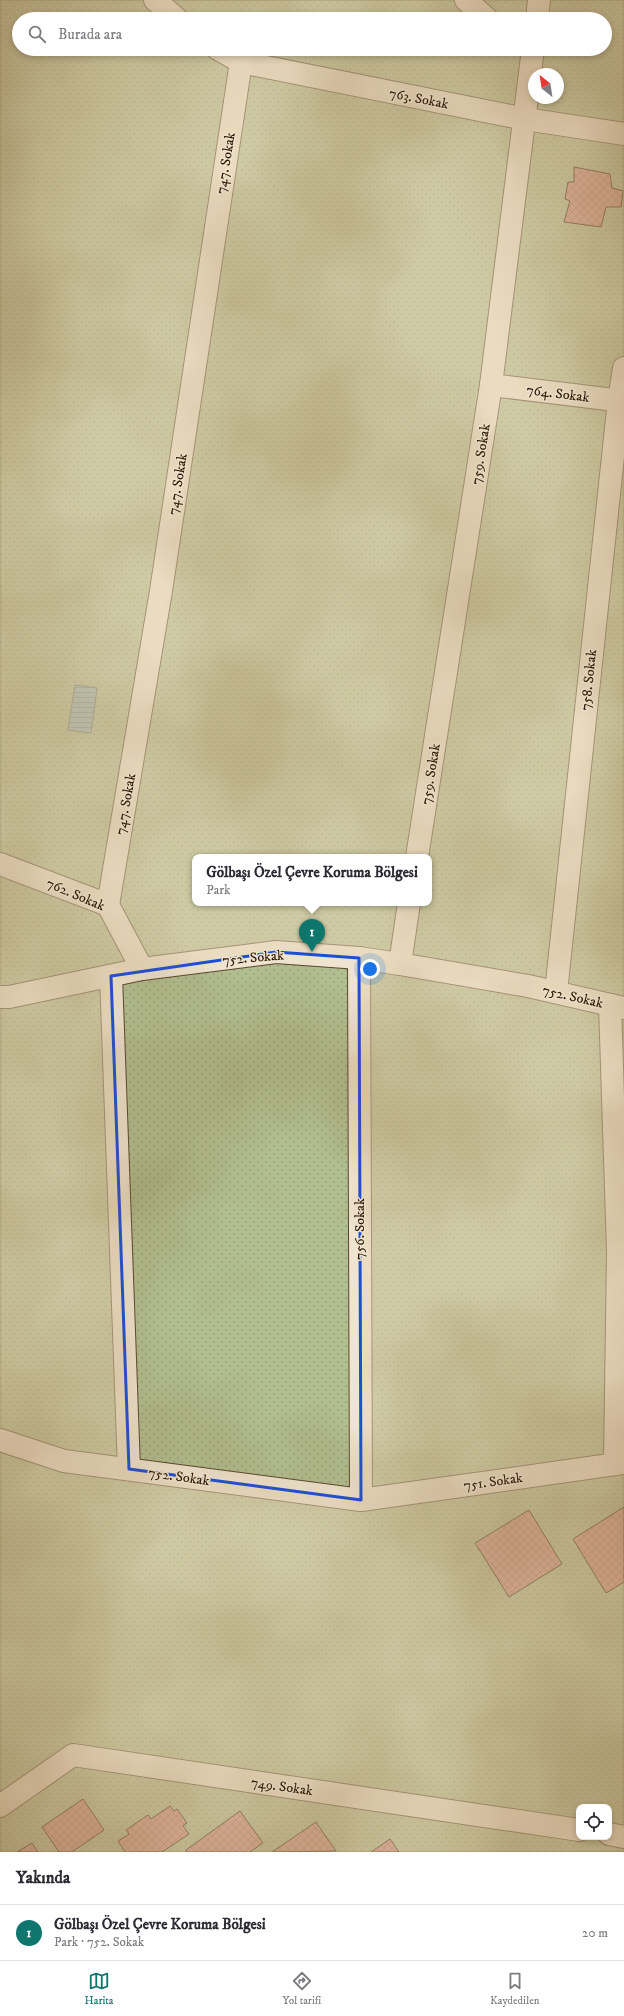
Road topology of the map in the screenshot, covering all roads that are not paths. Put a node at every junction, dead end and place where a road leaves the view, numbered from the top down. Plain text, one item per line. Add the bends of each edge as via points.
1 (155, 0) edge
2 (466, 0) edge
3 (540, 0) edge
4 (169, 12) edge
5 (479, 12) edge
6 (538, 12) edge
7 (230, 56) edge
8 (528, 56) edge
9 (241, 62) junction
10 (524, 119) junction
11 (624, 134) edge
12 (624, 368) edge
13 (491, 385) junction
14 (621, 401) edge
15 (417, 854) edge
16 (0, 864) edge
17 (108, 905) junction
18 (409, 906) edge
19 (359, 958) junction
20 (400, 964) junction
21 (142, 969) junction
22 (111, 976) junction
23 (556, 992) junction
24 (0, 997) edge
25 (617, 1006) edge
26 (0, 1440) edge
27 (620, 1463) edge
28 (129, 1469) junction
29 (361, 1500) junction
30 (0, 1806) edge
31 (576, 1830) edge
32 (612, 1835) edge
33 (624, 1837) edge

1 - 4 street
2 - 5 street
3 - 6 street
7 - 9 street, 763. Sokak
8 - 10 street, 759. Sokak
9 - 10 street, 763. Sokak
9 - 17 street, 747. Sokak via 161,591
10 - 11 street, 763. Sokak
10 - 13 street, 759. Sokak
12 - 14 street, 758. Sokak
13 - 14 street, 764. Sokak
13 - 15 street, 759. Sokak
14 - 23 street, 758. Sokak
16 - 17 street, 762. Sokak
17 - 21 street, 762. Sokak
18 - 20 street
19 - 20 street, 752. Sokak
19 - 21 street, 752. Sokak via 276,952
19 - 29 street, 756. Sokak
20 - 23 street, 752. Sokak
21 - 22 street, 752. Sokak
22 - 24 street, 752. Sokak via 9,998
22 - 28 street
23 - 25 street, 752. Sokak
25 - 27 street
26 - 28 street, 752. Sokak via 64,1461
27 - 29 street, 751. Sokak
28 - 29 street, 752. Sokak
30 - 31 street, 749. Sokak via 73,1755
32 - 33 street

